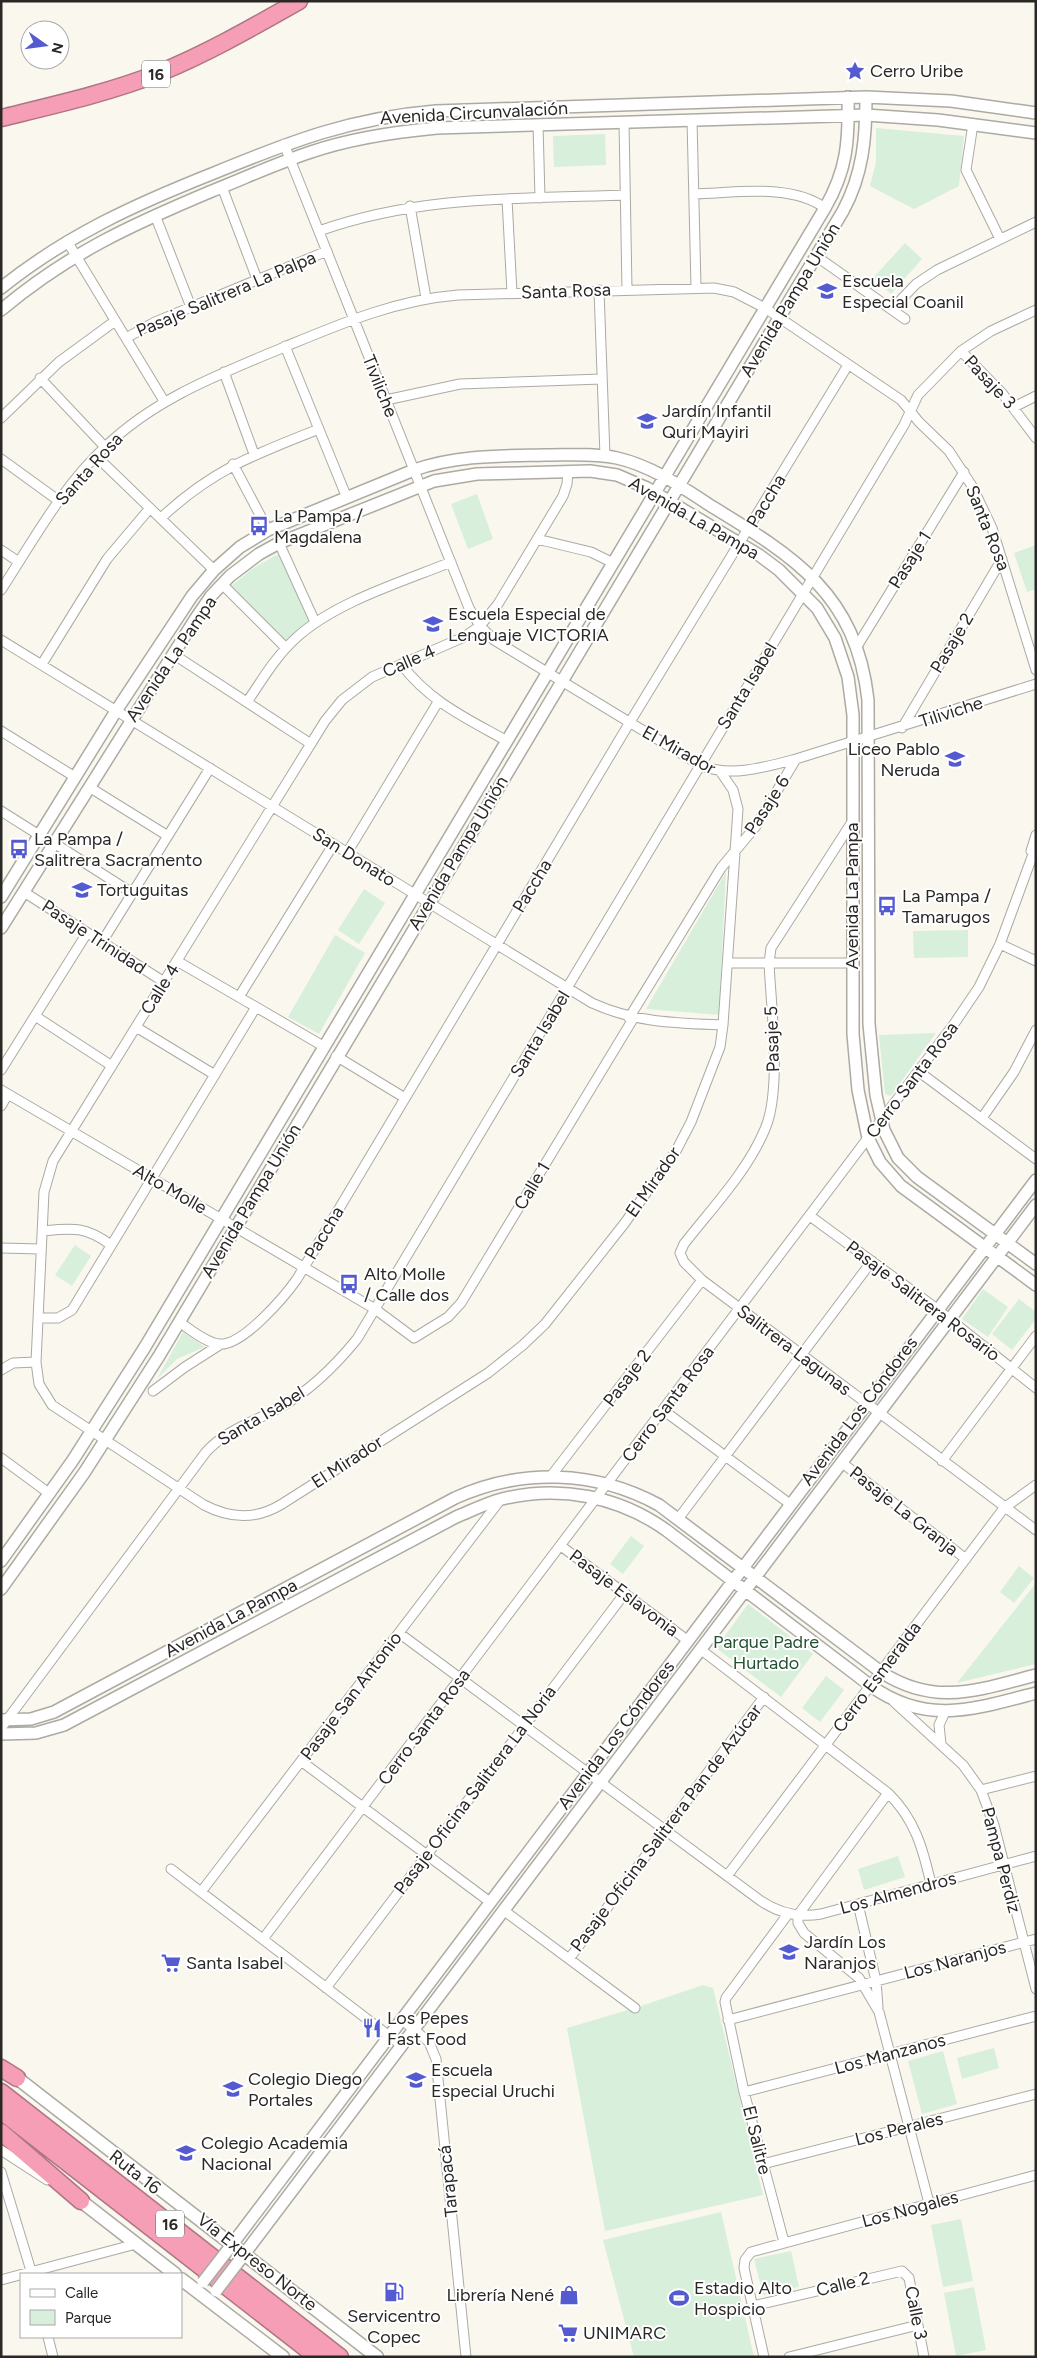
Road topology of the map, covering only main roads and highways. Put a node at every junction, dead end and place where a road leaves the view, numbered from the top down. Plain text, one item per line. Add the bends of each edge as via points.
1 (299, 1) edge
2 (1, 118) edge
3 (1, 2068) edge
4 (17, 2078) joint
5 (1, 2092) edge
6 (1, 2111) edge
7 (1, 2132) edge
8 (81, 2201) joint
9 (174, 2273) edge
10 (182, 2279) edge
11 (283, 2357) edge
12 (317, 2357) edge
13 (340, 2357) edge
14 (377, 2357) edge

1 - 2 highway, 16 via 219,45 160,72 96,94
3 - 4 highway
4 - 14 main road, Vía Expreso Norte via 242,2257
5 - 13 highway, Ruta 16 / 16
6 - 12 highway, Ruta 16 / 16
7 - 8 highway
8 - 9 main road
10 - 11 main road via 200,2286

